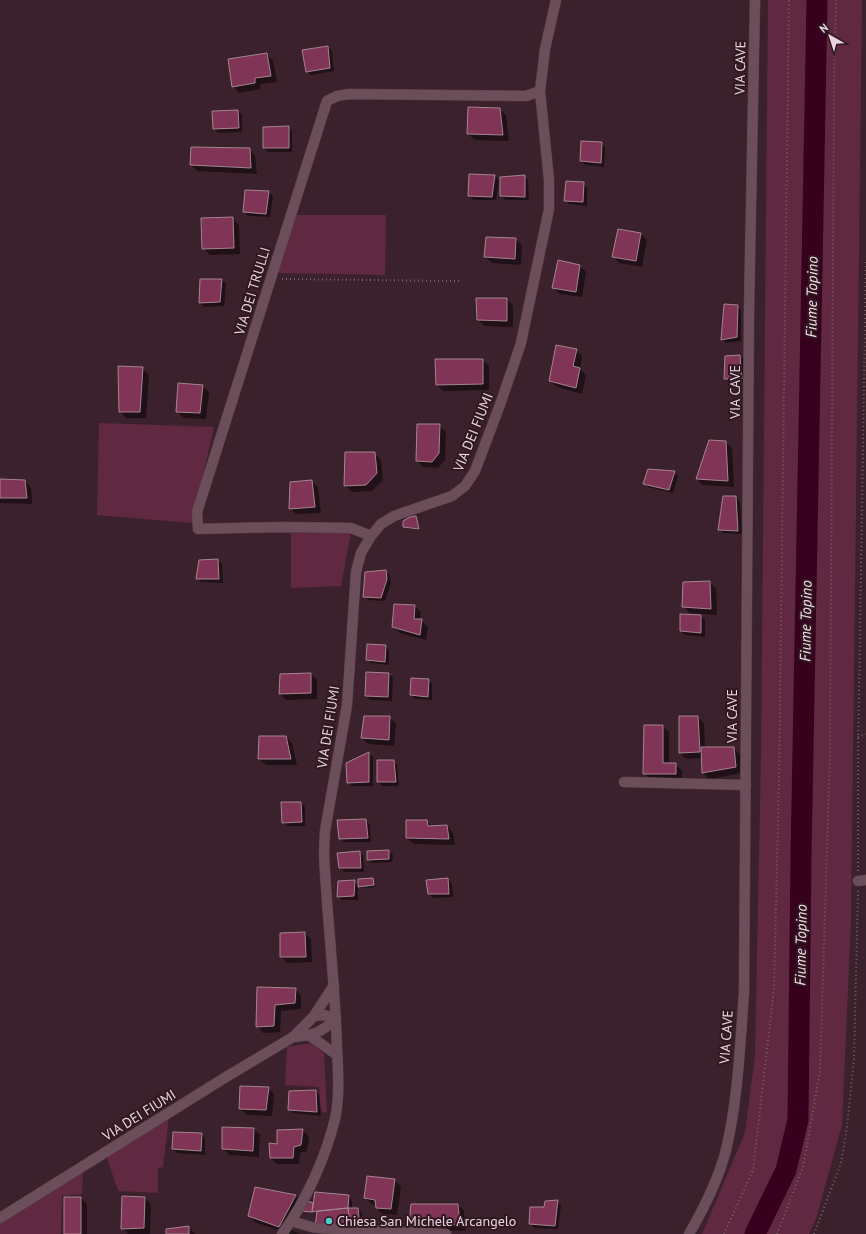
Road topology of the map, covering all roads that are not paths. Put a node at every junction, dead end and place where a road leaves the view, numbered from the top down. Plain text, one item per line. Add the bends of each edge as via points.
1 (556, 0) edge
2 (755, 0) edge
3 (540, 91) junction
4 (371, 536) junction
5 (624, 782) dead end
6 (746, 785) junction
7 (334, 985) junction
8 (314, 1016) junction
9 (336, 1019) junction
10 (310, 1036) junction
11 (293, 1037) junction
12 (337, 1055) junction
13 (0, 1218) edge
14 (291, 1221) junction
15 (282, 1234) edge
16 (446, 1234) edge
17 (689, 1234) edge

1 - 3 street, VIA DEI FIUMI via 544,49
2 - 6 street, VIA CAVE via 749,311
3 - 4 street, VIA DEI FIUMI via 549,180 549,209 521,343 476,471 465,486 452,496 394,516 381,524
3 - 4 street, VIA DEI TRULLI via 526,96 349,94 337,96 327,102 197,512 198,529 351,528
4 - 7 street, VIA DEI FIUMI via 361,552 356,572 347,705 325,831 325,888
5 - 6 street
6 - 17 street, VIA CAVE via 744,993 737,1081 725,1151 712,1187
7 - 8 street, VIA DEI FIUMI
7 - 9 street, VIA DEI FIUMI
8 - 9 street via 324,1015
8 - 11 street, VIA DEI FIUMI
9 - 10 street, VIA DEI FIUMI via 323,1030
9 - 12 street, VIA DEI FIUMI
10 - 11 street, VIA DEI FIUMI
10 - 12 street
11 - 13 street, VIA DEI FIUMI
12 - 14 street, VIA DEI FIUMI via 338,1091 335,1119 311,1184
14 - 15 street, VIA DEI FIUMI
14 - 16 street via 315,1228

